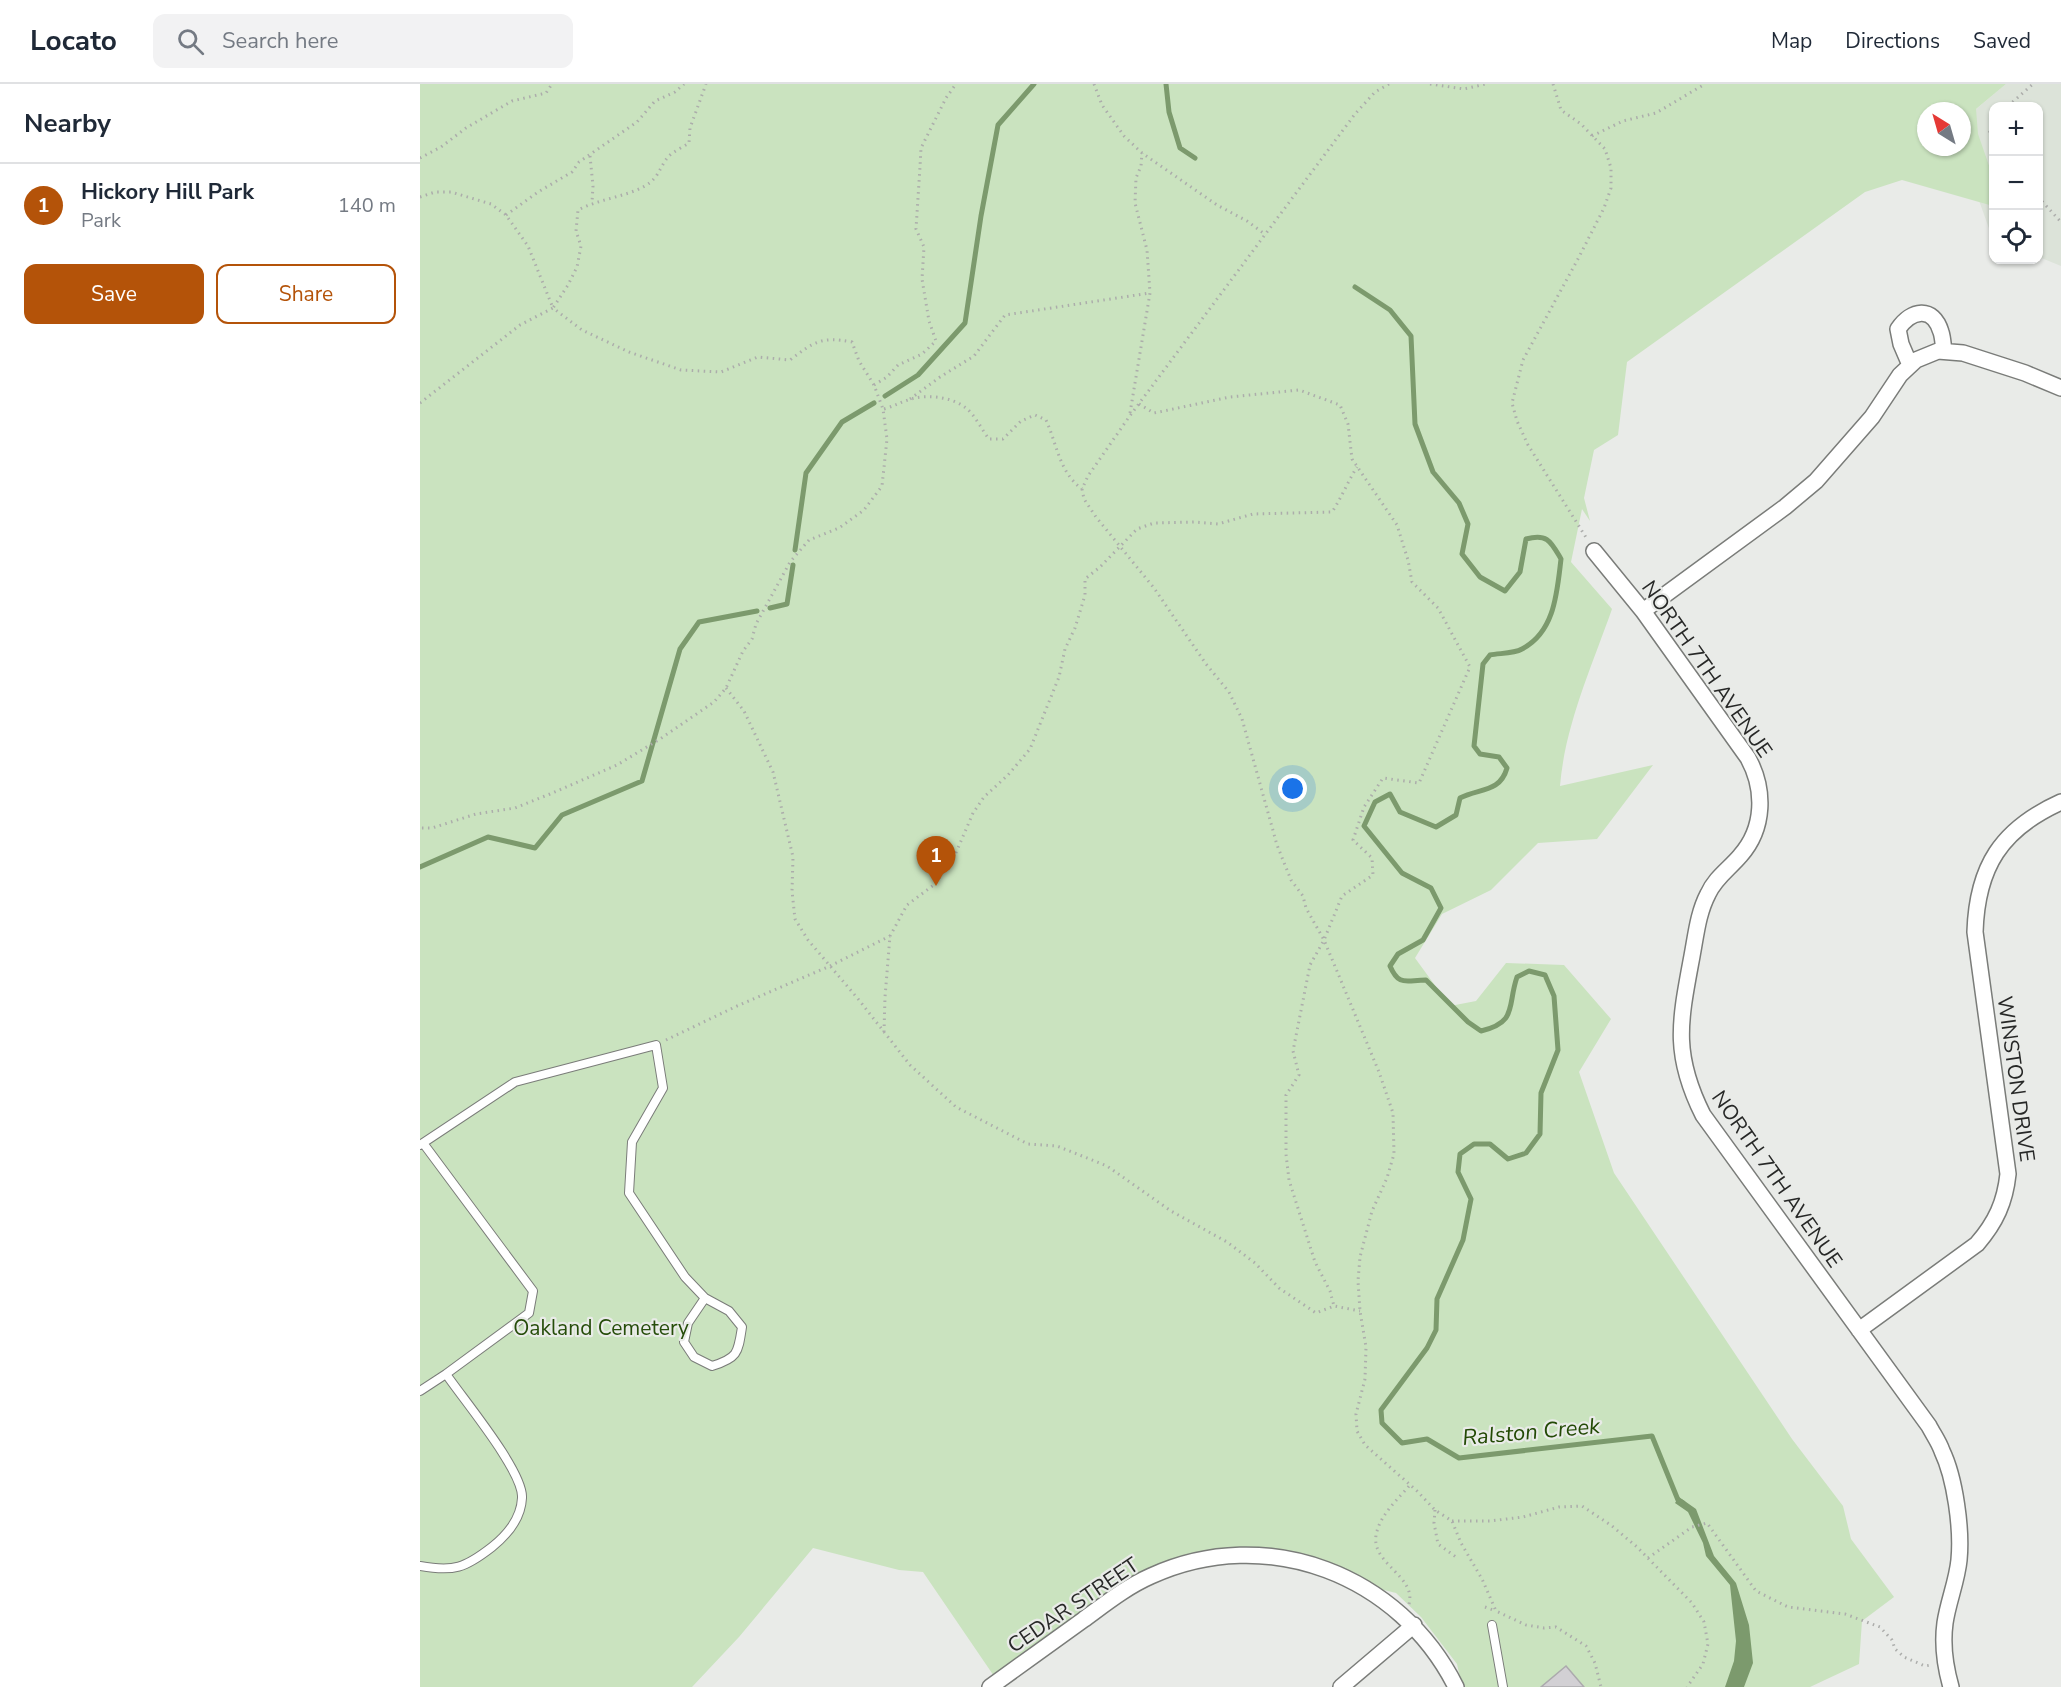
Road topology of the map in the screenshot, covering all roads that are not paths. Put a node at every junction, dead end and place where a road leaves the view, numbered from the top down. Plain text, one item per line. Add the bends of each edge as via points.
1 (1944, 351) junction
2 (1910, 365) junction
3 (2061, 388) edge
4 (1594, 551) road end
5 (1643, 611) junction
6 (2061, 802) edge
7 (421, 1144) edge
8 (705, 1298) junction
9 (1858, 1330) junction
10 (446, 1374) junction
11 (420, 1391) edge
12 (420, 1566) edge
13 (1409, 1621) junction
14 (1492, 1625) dead end
15 (990, 1687) edge
16 (1341, 1687) edge
17 (1456, 1687) edge
18 (1503, 1687) edge
19 (1951, 1687) edge

1 - 2 street
1 - 2 street via 1935,320 1916,313 1898,329
1 - 3 street via 1962,353
2 - 5 street via 1816,481
4 - 5 street, NORTH 7TH AVENUE
5 - 9 street, NORTH 7TH AVENUE via 1748,758 1759,784 1761,804 1750,842 1721,874 1701,910 1681,1024 1683,1066 1703,1115
6 - 9 street, WINSTON DRIVE via 2041,811 2007,839 1991,860 1976,906 1975,932 2008,1174 2000,1212 1977,1244
7 - 8 lane via 515,1082 656,1045 663,1088 632,1142 629,1193 685,1277
7 - 10 lane via 533,1291 529,1313
8 - 8 lane via 688,1323 684,1342 694,1358 712,1366 730,1361 739,1348 742,1327 729,1311
9 - 19 street, NORTH 7TH AVENUE via 1929,1426 1949,1471 1959,1530 1959,1561 1945,1623 1944,1647
10 - 11 lane
10 - 12 lane via 513,1469 523,1497 517,1519 502,1539 472,1563 443,1570
13 - 15 street, CEDAR STREET via 1364,1586 1306,1562 1254,1555 1212,1558 1181,1564 1124,1591
13 - 16 street
13 - 17 street, CEDAR STREET via 1430,1644
14 - 18 lane

